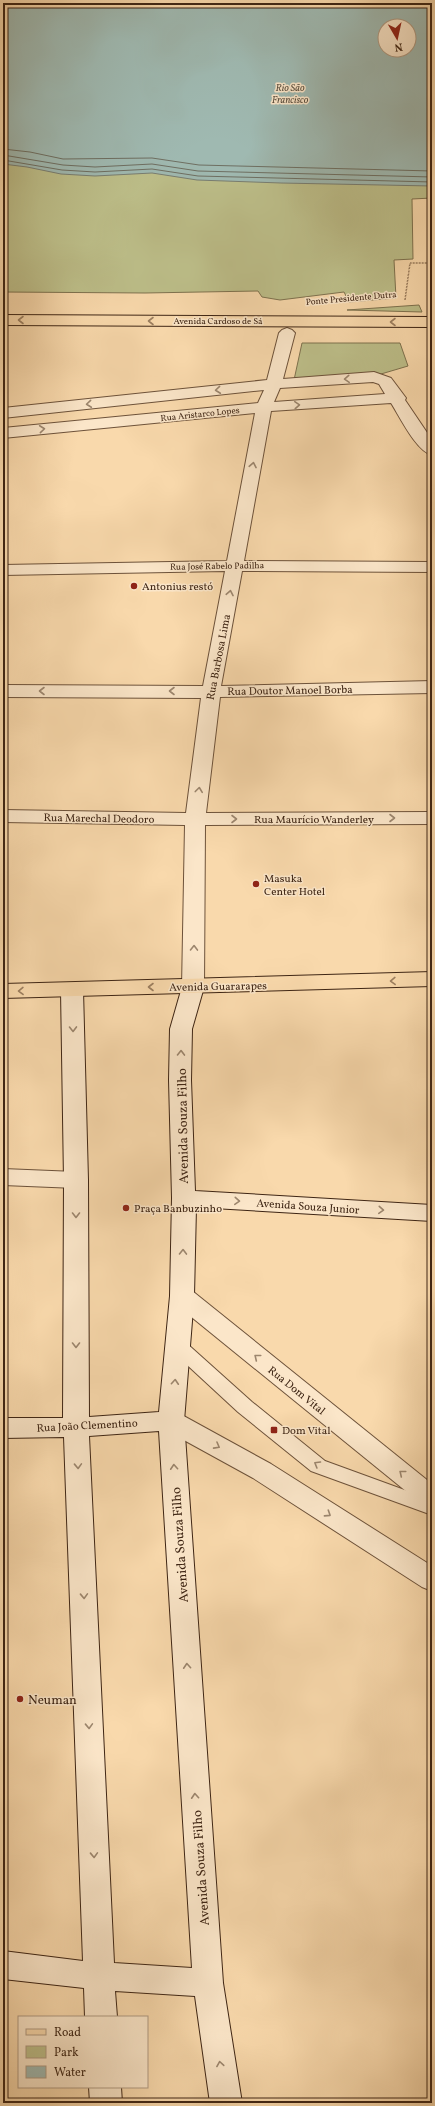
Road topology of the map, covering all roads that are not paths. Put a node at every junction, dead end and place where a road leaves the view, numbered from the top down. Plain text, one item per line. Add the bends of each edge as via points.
1 (3, 320) edge
2 (432, 322) edge
3 (287, 333) junction
4 (3, 334) edge
5 (432, 334) edge
6 (274, 384) junction
7 (398, 398) junction
8 (264, 407) junction
9 (3, 413) edge
10 (3, 433) edge
11 (432, 450) edge
12 (235, 566) junction
13 (432, 567) edge
14 (3, 570) edge
15 (432, 687) edge
16 (3, 691) edge
17 (210, 692) junction
18 (3, 816) edge
19 (432, 818) edge
20 (195, 819) junction
21 (432, 979) edge
22 (193, 987) junction
23 (72, 990) junction
24 (3, 991) edge
25 (3, 1177) edge
26 (76, 1180) junction
27 (184, 1198) junction
28 (432, 1214) edge
29 (182, 1296) junction
30 (178, 1346) junction
31 (171, 1421) junction
32 (76, 1427) junction
33 (3, 1428) edge
34 (432, 1498) edge
35 (432, 1508) edge
36 (432, 1580) edge
37 (3, 1965) edge
38 (99, 1976) junction
39 (208, 1983) junction
40 (101, 2016) edge
41 (105, 2088) edge
42 (106, 2103) edge
43 (226, 2103) edge

2 -> 1 main road, Avenida Cardoso de Sá
3 - 4 main road, Avenida Cardoso de Sá
3 - 5 main road, Avenida Cardoso de Sá
3 - 6 street, Rua Barbosa Lima
7 -> 6 street, Rua Aristarco Lopes via 385,381 374,377
6 - 8 street, Rua Barbosa Lima
6 -> 9 street, Rua Aristarco Lopes
8 -> 7 street, Rua Aristarco Lopes
7 - 11 street via 419,435
10 -> 8 street, Rua Aristarco Lopes
12 -> 8 street, Rua Barbosa Lima
12 - 13 street, Rua José Rabelo Padilha
12 - 14 street, Rua José Rabelo Padilha
17 -> 12 street, Rua Barbosa Lima
15 - 17 street, Rua Doutor Manoel Borba
17 -> 16 street, Rua Doutor Manoel Borba
20 -> 17 street, Rua Barbosa Lima
18 - 20 street, Rua Marechal Deodoro
20 -> 19 street, Rua Maurício Wanderley
22 -> 20 street, Rua Barbosa Lima
21 -> 22 main road, Avenida Guararapes
22 -> 23 main road, Avenida Guararapes
27 -> 22 street, Avenida Souza Filho via 181,1029
23 -> 24 main road, Avenida Guararapes
23 -> 26 street
25 - 26 street
26 -> 32 street
27 -> 28 street, Avenida Souza Junior
29 -> 27 street, Avenida Souza Filho
29 - 30 street, Avenida Souza Filho
34 -> 29 street, Rua Dom Vital
31 -> 30 street, Avenida Souza Filho
35 -> 30 lane via 318,1466 245,1407
31 - 32 street, Rua João Clementino
31 -> 36 street via 262,1471
39 -> 31 street, Avenida Souza Filho
32 - 33 street, Rua João Clementino
32 -> 38 street
37 - 38 street
38 - 39 street
38 - 40 street
43 -> 39 street, Avenida Souza Filho
41 - 42 street

